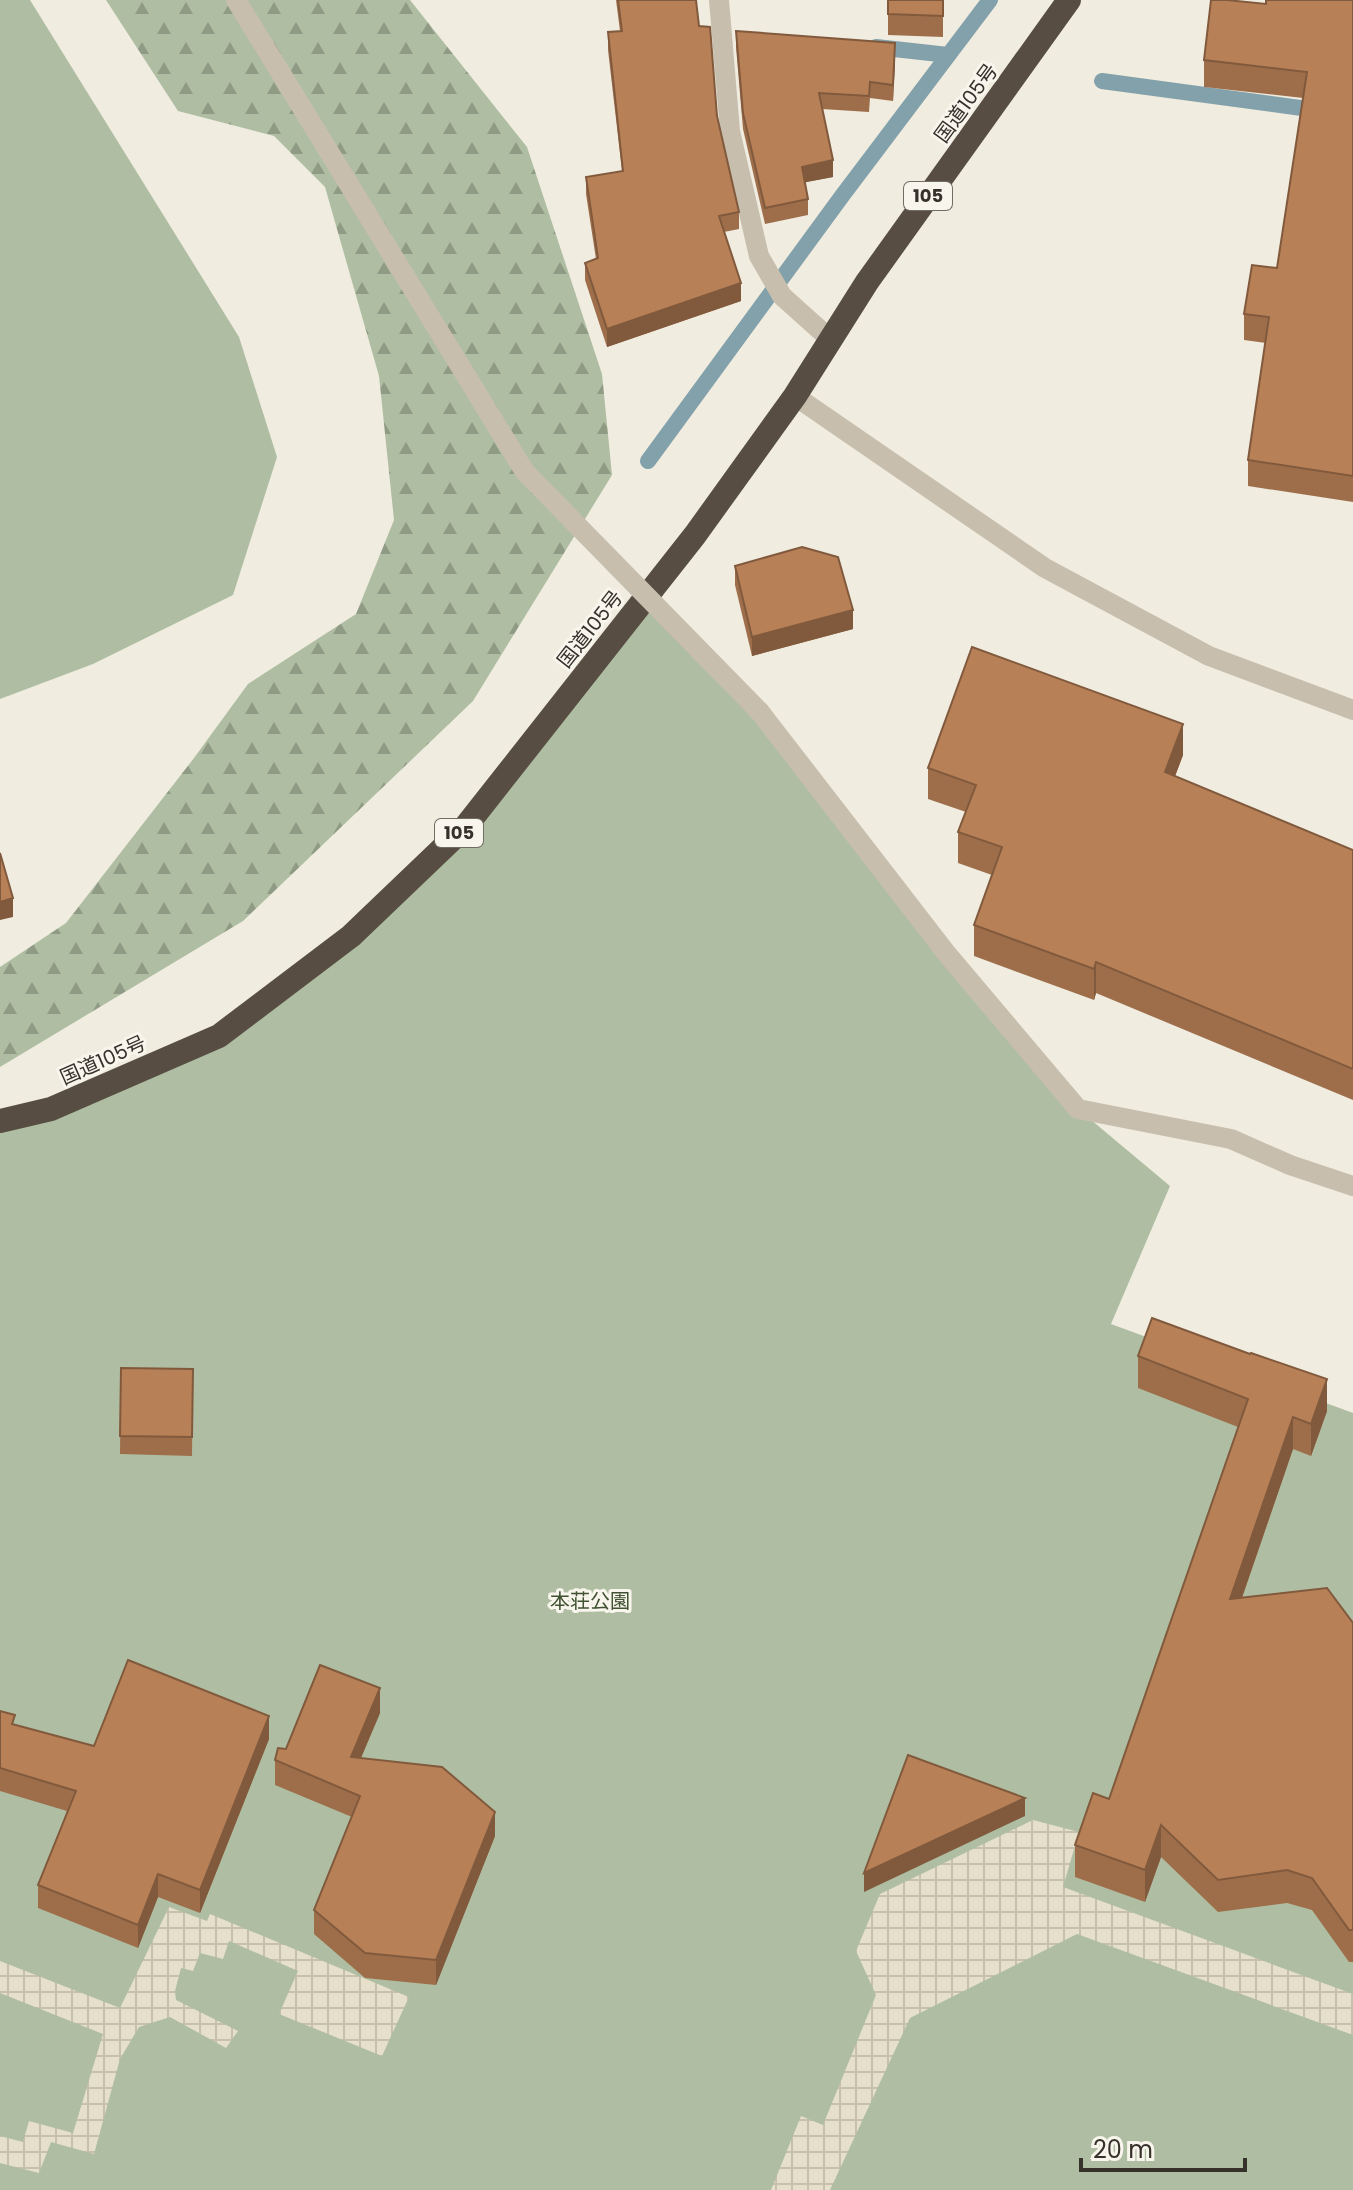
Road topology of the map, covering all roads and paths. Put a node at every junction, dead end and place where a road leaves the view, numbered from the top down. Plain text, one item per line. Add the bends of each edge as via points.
1 (236, 0) edge
2 (719, 0) edge
3 (1069, 0) edge
4 (830, 339) junction
5 (795, 396) junction
6 (1353, 710) edge
7 (0, 1121) edge
8 (1353, 1186) edge

1 - 8 street, bridge via 525,472 760,712 947,954 1078,1109 1231,1139
2 - 4 street via 730,131 759,256 782,296
3 - 4 highway, 国道105号 / 105
4 - 5 highway, 国道105号 / 105
5 - 6 street via 1045,568 1209,656
5 - 7 highway, 国道105号 / 105 via 695,535 466,826 351,936 219,1036 51,1109

